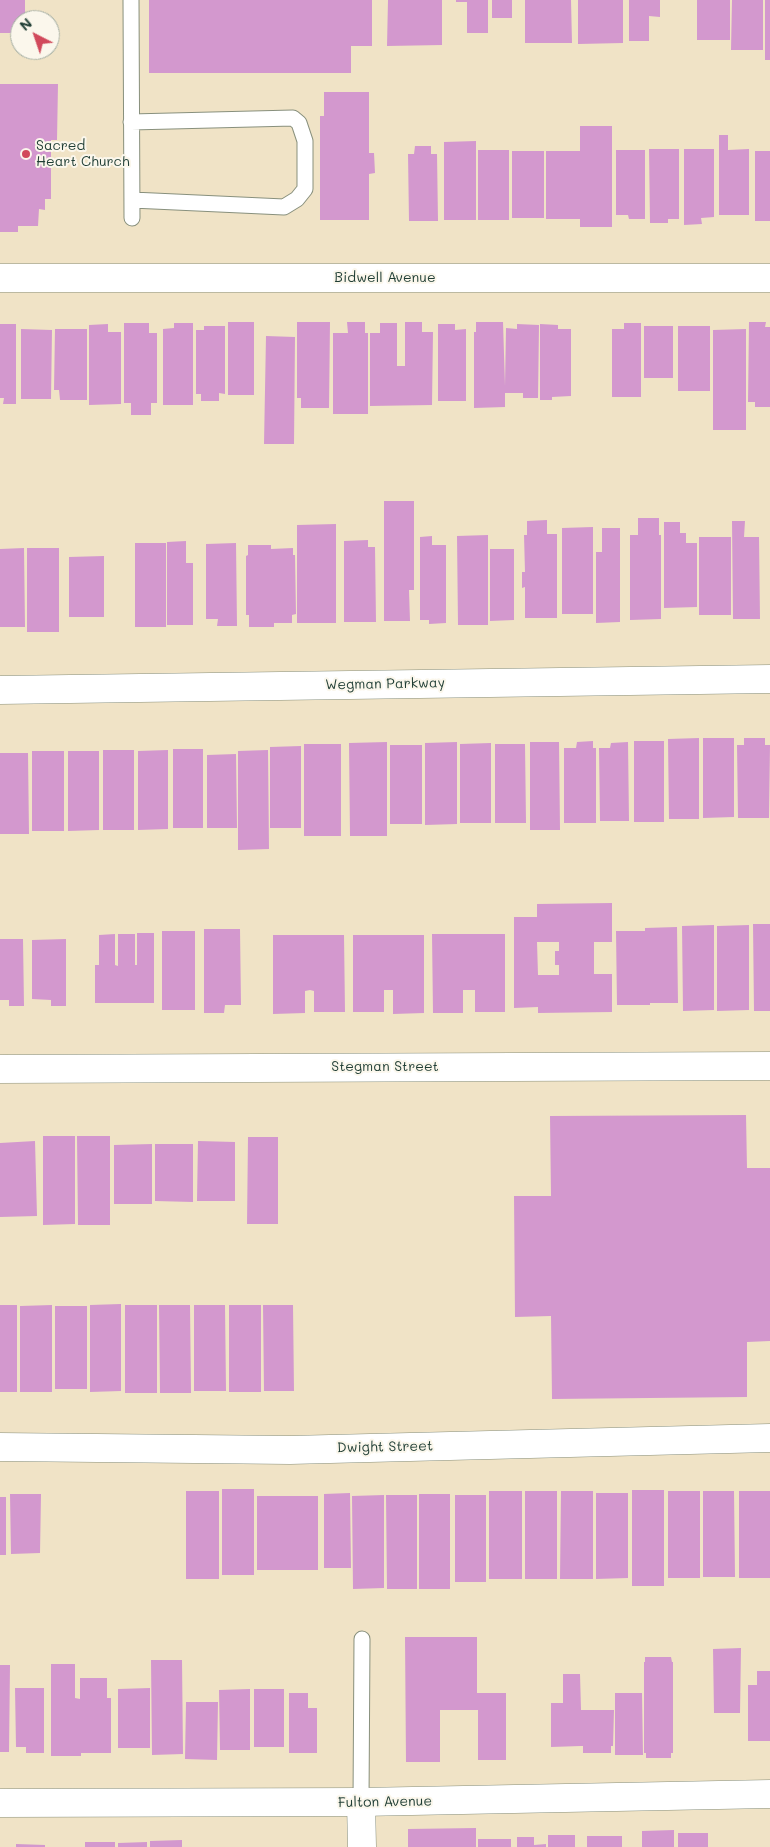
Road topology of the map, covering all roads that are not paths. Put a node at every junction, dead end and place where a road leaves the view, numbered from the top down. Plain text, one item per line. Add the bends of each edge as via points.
1 (130, 0) edge
2 (131, 122) junction
3 (132, 200) junction
4 (132, 218) dead end
5 (0, 278) edge
6 (770, 278) edge
7 (770, 679) edge
8 (0, 690) edge
9 (770, 1066) edge
10 (0, 1069) edge
11 (770, 1438) edge
12 (0, 1447) edge
13 (362, 1639) dead end
14 (770, 1794) edge
15 (0, 1802) edge
16 (361, 1802) junction
17 (362, 1847) edge

1 - 2 lane
2 - 3 lane
2 - 3 lane via 293,118 299,123 305,141 305,189 284,207
3 - 4 lane
5 - 6 street, Bidwell Avenue
7 - 8 street, Wegman Parkway
9 - 10 street, Stegman Street
11 - 12 street, Dwight Street via 290,1450
13 - 16 lane
14 - 16 street, Fulton Avenue
15 - 16 street, Fulton Avenue
16 - 17 street

